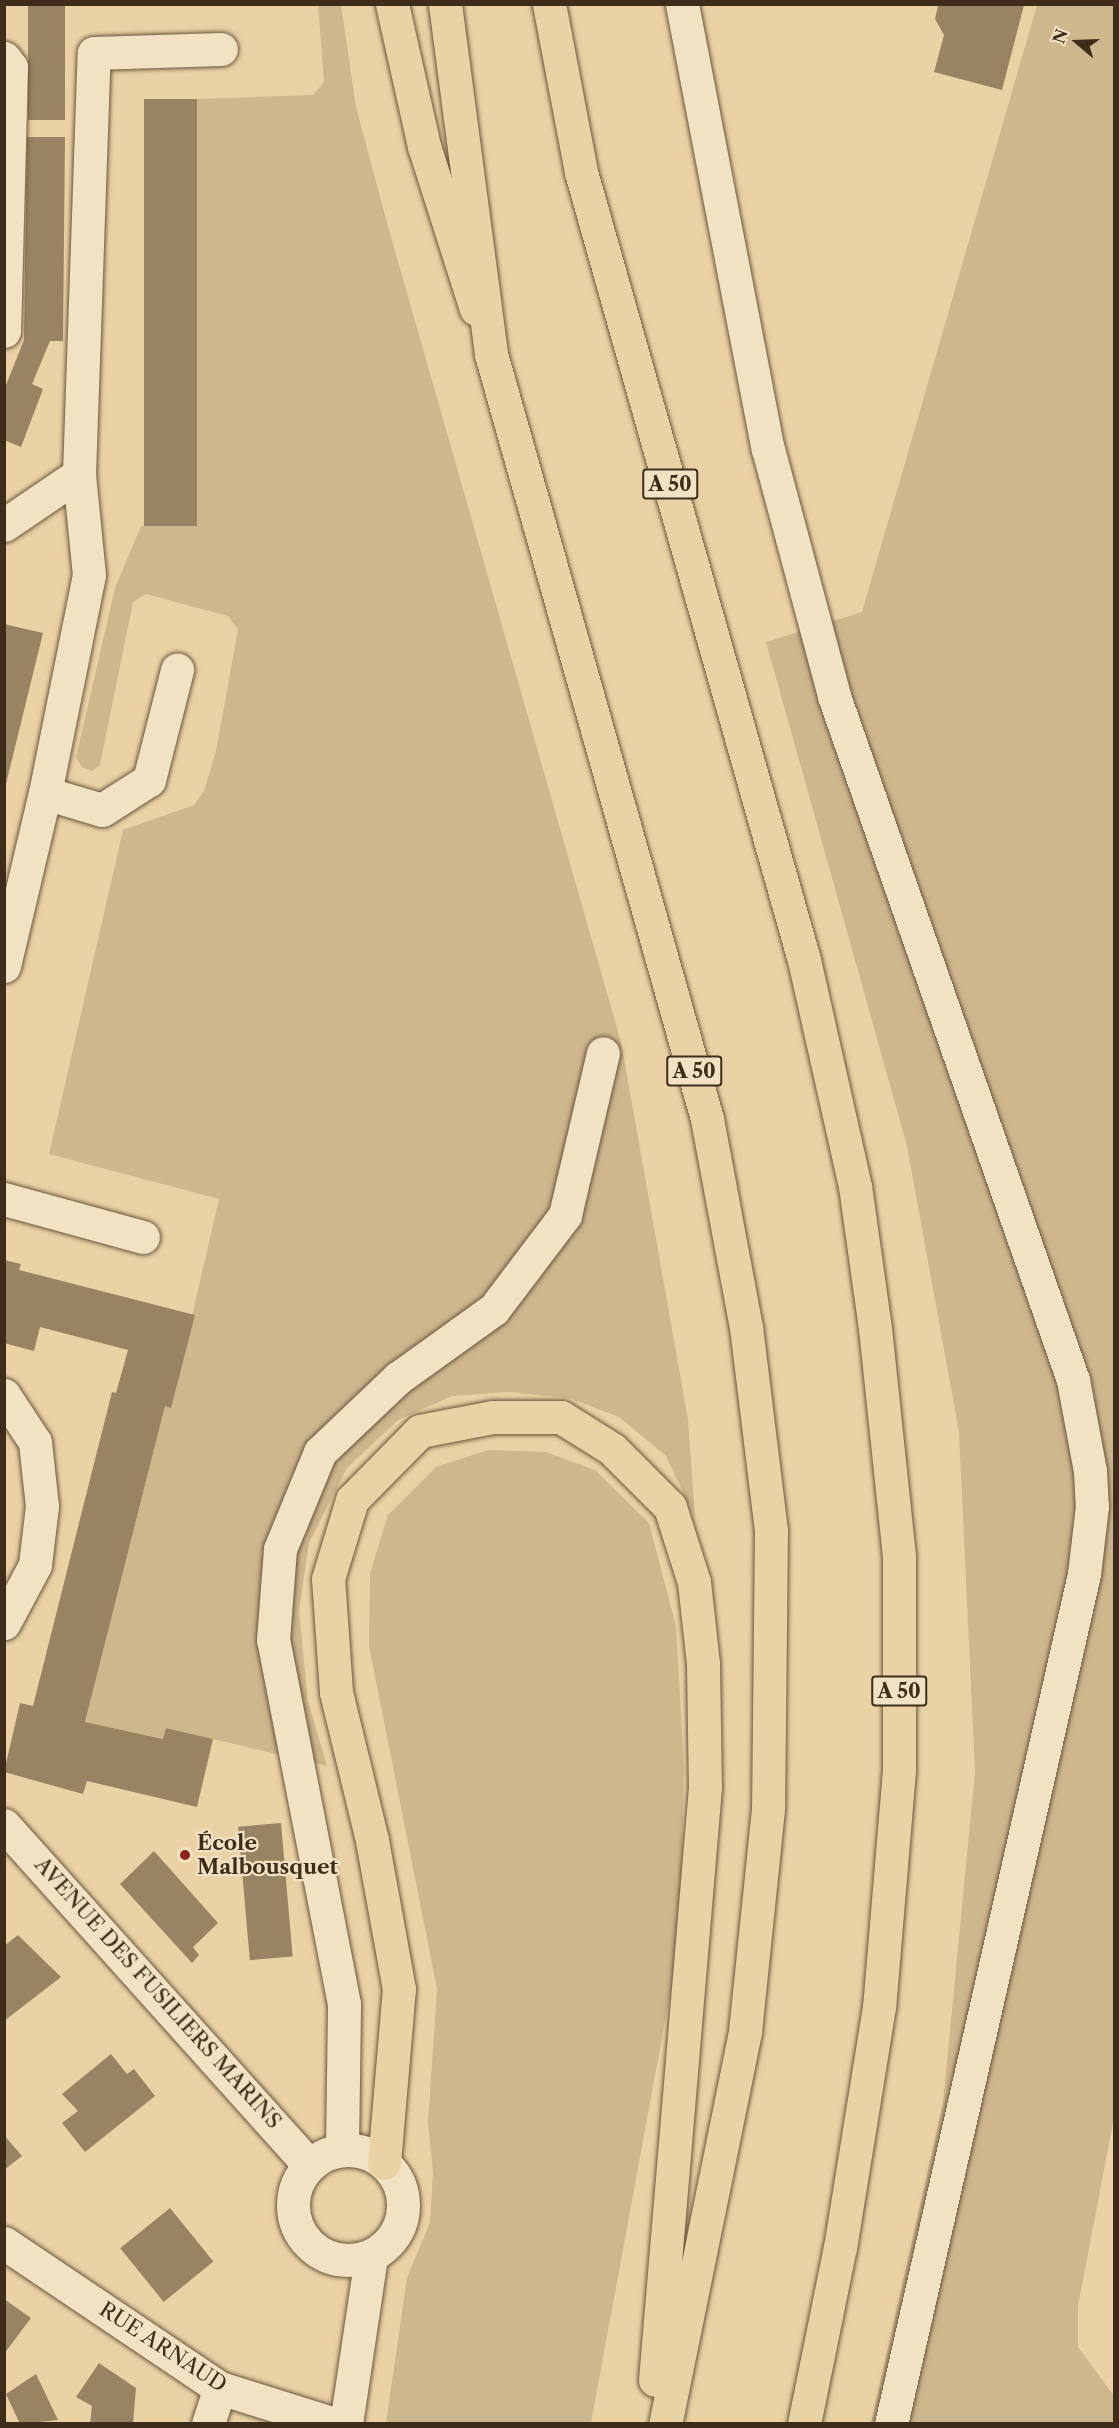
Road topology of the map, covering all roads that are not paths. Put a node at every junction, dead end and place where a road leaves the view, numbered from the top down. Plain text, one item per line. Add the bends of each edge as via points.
1 (392, 4) edge
2 (445, 4) edge
3 (549, 4) edge
4 (682, 4) edge
5 (221, 49) dead end
6 (4, 58) edge
7 (4, 331) edge
8 (491, 354) junction
9 (79, 474) junction
10 (4, 525) edge
11 (177, 670) dead end
12 (45, 793) junction
13 (4, 966) edge
14 (603, 1053) dead end
15 (4, 1199) edge
16 (143, 1237) dead end
17 (4, 1395) edge
18 (4, 1623) edge
19 (4, 1825) edge
20 (342, 2150) junction
21 (384, 2163) junction
22 (309, 2164) junction
23 (4, 2243) edge
24 (372, 2256) junction
25 (220, 2388) junction
26 (208, 2424) edge
27 (335, 2424) edge
28 (346, 2424) edge
29 (651, 2424) edge
30 (665, 2424) edge
31 (804, 2424) edge
32 (891, 2424) edge

1 - 8 main road via 424,146
2 - 8 main road, A 50
3 - 31 main road, A 50 via 581,172 804,960 855,1186 875,1328 899,1557 899,1770 879,2007 840,2247
4 - 32 street via 768,449 834,696 1073,1380 1090,1471 1092,1506 1084,1574
5 - 9 street via 94,53
6 - 7 street via 11,67
8 - 30 main road, A 50 via 707,1119 746,1327 771,1530 768,1809 745,2032
9 - 10 street
9 - 12 street via 89,575
11 - 12 street via 149,780 102,810
12 - 13 street
14 - 20 street via 566,1215 495,1309 398,1378 320,1452 280,1549 273,1640 344,2004
15 - 16 street
17 - 18 street via 35,1442 42,1506 35,1565
19 - 22 street, AVENUE DES FUSILIERS MARINS
20 - 21 street via 362,2151
20 - 22 street
21 - 24 street via 399,2185 402,2216 396,2234
21 - 29 main road via 399,1989 372,1840 336,1692 328,1579 352,1500 420,1431 493,1417 561,1417 612,1449 670,1507 694,1582 703,1664 704,1799
22 - 24 street via 294,2190 296,2227 308,2244 328,2258 353,2261
23 - 25 street, RUE ARNAUD
24 - 28 street
25 - 26 street
25 - 27 street, RUE ARNAUD

